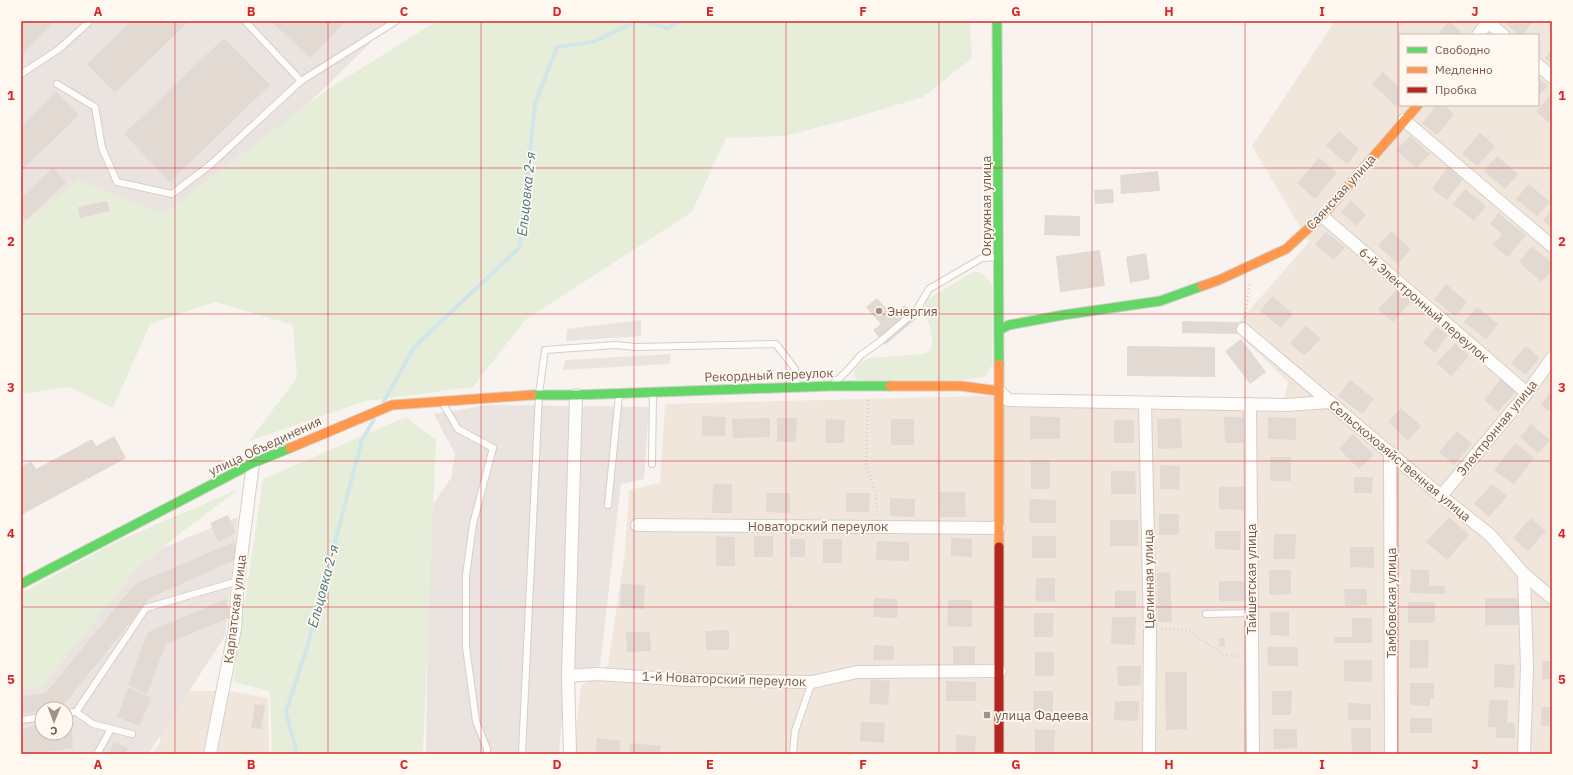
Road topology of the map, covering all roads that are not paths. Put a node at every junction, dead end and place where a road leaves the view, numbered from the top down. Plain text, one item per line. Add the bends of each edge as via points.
1 (90, 21) edge
2 (245, 21) edge
3 (396, 21) edge
4 (997, 21) edge
5 (1489, 22) edge
6 (1479, 34) edge
7 (1502, 34) edge
8 (1539, 66) edge
9 (21, 74) edge
10 (1552, 77) edge
11 (301, 81) junction
12 (57, 84) dead end
13 (1417, 106) edge
14 (1404, 120) junction
15 (1322, 216) junction
16 (1552, 246) edge
17 (999, 256) junction
18 (1243, 329) road end
19 (999, 330) junction
20 (1552, 358) edge
21 (831, 386) junction
22 (798, 387) junction
23 (999, 391) junction
24 (653, 392) junction
25 (619, 393) junction
26 (1527, 393) junction
27 (539, 394) junction
28 (576, 394) junction
29 (441, 401) junction
30 (1330, 402) junction
31 (1145, 404) junction
32 (1250, 404) junction
33 (1390, 453) junction
34 (253, 463) junction
35 (652, 464) dead end
36 (1441, 496) junction
37 (608, 505) dead end
38 (637, 525) dead end
39 (999, 528) junction
40 (1524, 574) junction
41 (238, 581) junction
42 (21, 584) edge
43 (1552, 598) edge
44 (1251, 613) junction
45 (1206, 614) dead end
46 (1000, 671) junction
47 (568, 676) junction
48 (812, 682) junction
49 (76, 712) joint
50 (34, 718) edge
51 (21, 720) edge
52 (110, 729) junction
53 (132, 734) dead end
54 (98, 754) edge
55 (210, 754) edge
56 (487, 754) edge
57 (522, 754) edge
58 (570, 754) edge
59 (793, 754) edge
60 (999, 754) edge
61 (1149, 754) edge
62 (1253, 754) edge
63 (1391, 754) edge
64 (1524, 754) edge

1 - 9 lane via 59,49
2 - 11 lane
3 - 11 lane
4 - 17 main road, Окружная улица
5 - 6 street
5 - 7 street
8 - 10 street
11 - 12 lane via 210,165 172,194 117,182 102,148 95,107
13 - 14 main road, Саянская улица
14 - 15 main road, Саянская улица
14 - 16 street
15 - 19 main road, Саянская улица via 1286,249 1219,280 1160,301 1063,315 1009,325
15 - 26 street, 6-й Электронный переулок
17 - 19 main road, Окружная улица
17 - 21 lane via 982,258 929,289 916,311 861,355
18 - 30 street, Сельскохозяйственная улица
19 - 23 main road, Окружная улица
20 - 26 street, Электронная улица
21 - 22 main road, Рекордный переулок
21 - 23 main road, Рекордный переулок via 961,386
22 - 24 main road, Рекордный переулок
22 - 27 lane via 795,369 776,344 636,347 615,345 545,350
23 - 31 street via 1008,400
23 - 39 main road
24 - 25 main road, Рекордный переулок
24 - 35 lane
25 - 28 main road, Рекордный переулок
25 - 37 lane
26 - 36 street, Электронная улица
27 - 28 main road, Рекордный переулок
27 - 29 main road, улица Объединения
27 - 57 lane
28 - 47 street
29 - 34 main road, улица Объединения via 392,405
29 - 56 lane via 458,428 493,448 473,524 466,575 466,647 476,721
30 - 32 street
30 - 33 street, Сельскохозяйственная улица
31 - 32 street
31 - 61 street, Целинная улица via 1150,628
32 - 44 street, Тайшетская улица
33 - 36 street, Сельскохозяйственная улица
33 - 63 street, Тамбовская улица
34 - 41 street, Карпатская улица
34 - 42 main road, улица Объединения
36 - 40 street, Сельскохозяйственная улица via 1490,535
38 - 39 street, Новаторский переулок
39 - 46 main road
40 - 43 street, Сельскохозяйственная улица
40 - 64 street via 1527,667
41 - 49 lane via 146,608
41 - 55 street, Карпатская улица via 235,628
44 - 45 lane
44 - 62 street, Тайшетская улица
46 - 48 street, 1-й Новаторский переулок via 857,672
46 - 60 main road
47 - 48 street, 1-й Новаторский переулок via 598,674 688,680
47 - 58 street
48 - 59 lane via 795,730
49 - 52 lane via 93,724
50 - 51 lane
52 - 53 lane
52 - 54 lane

